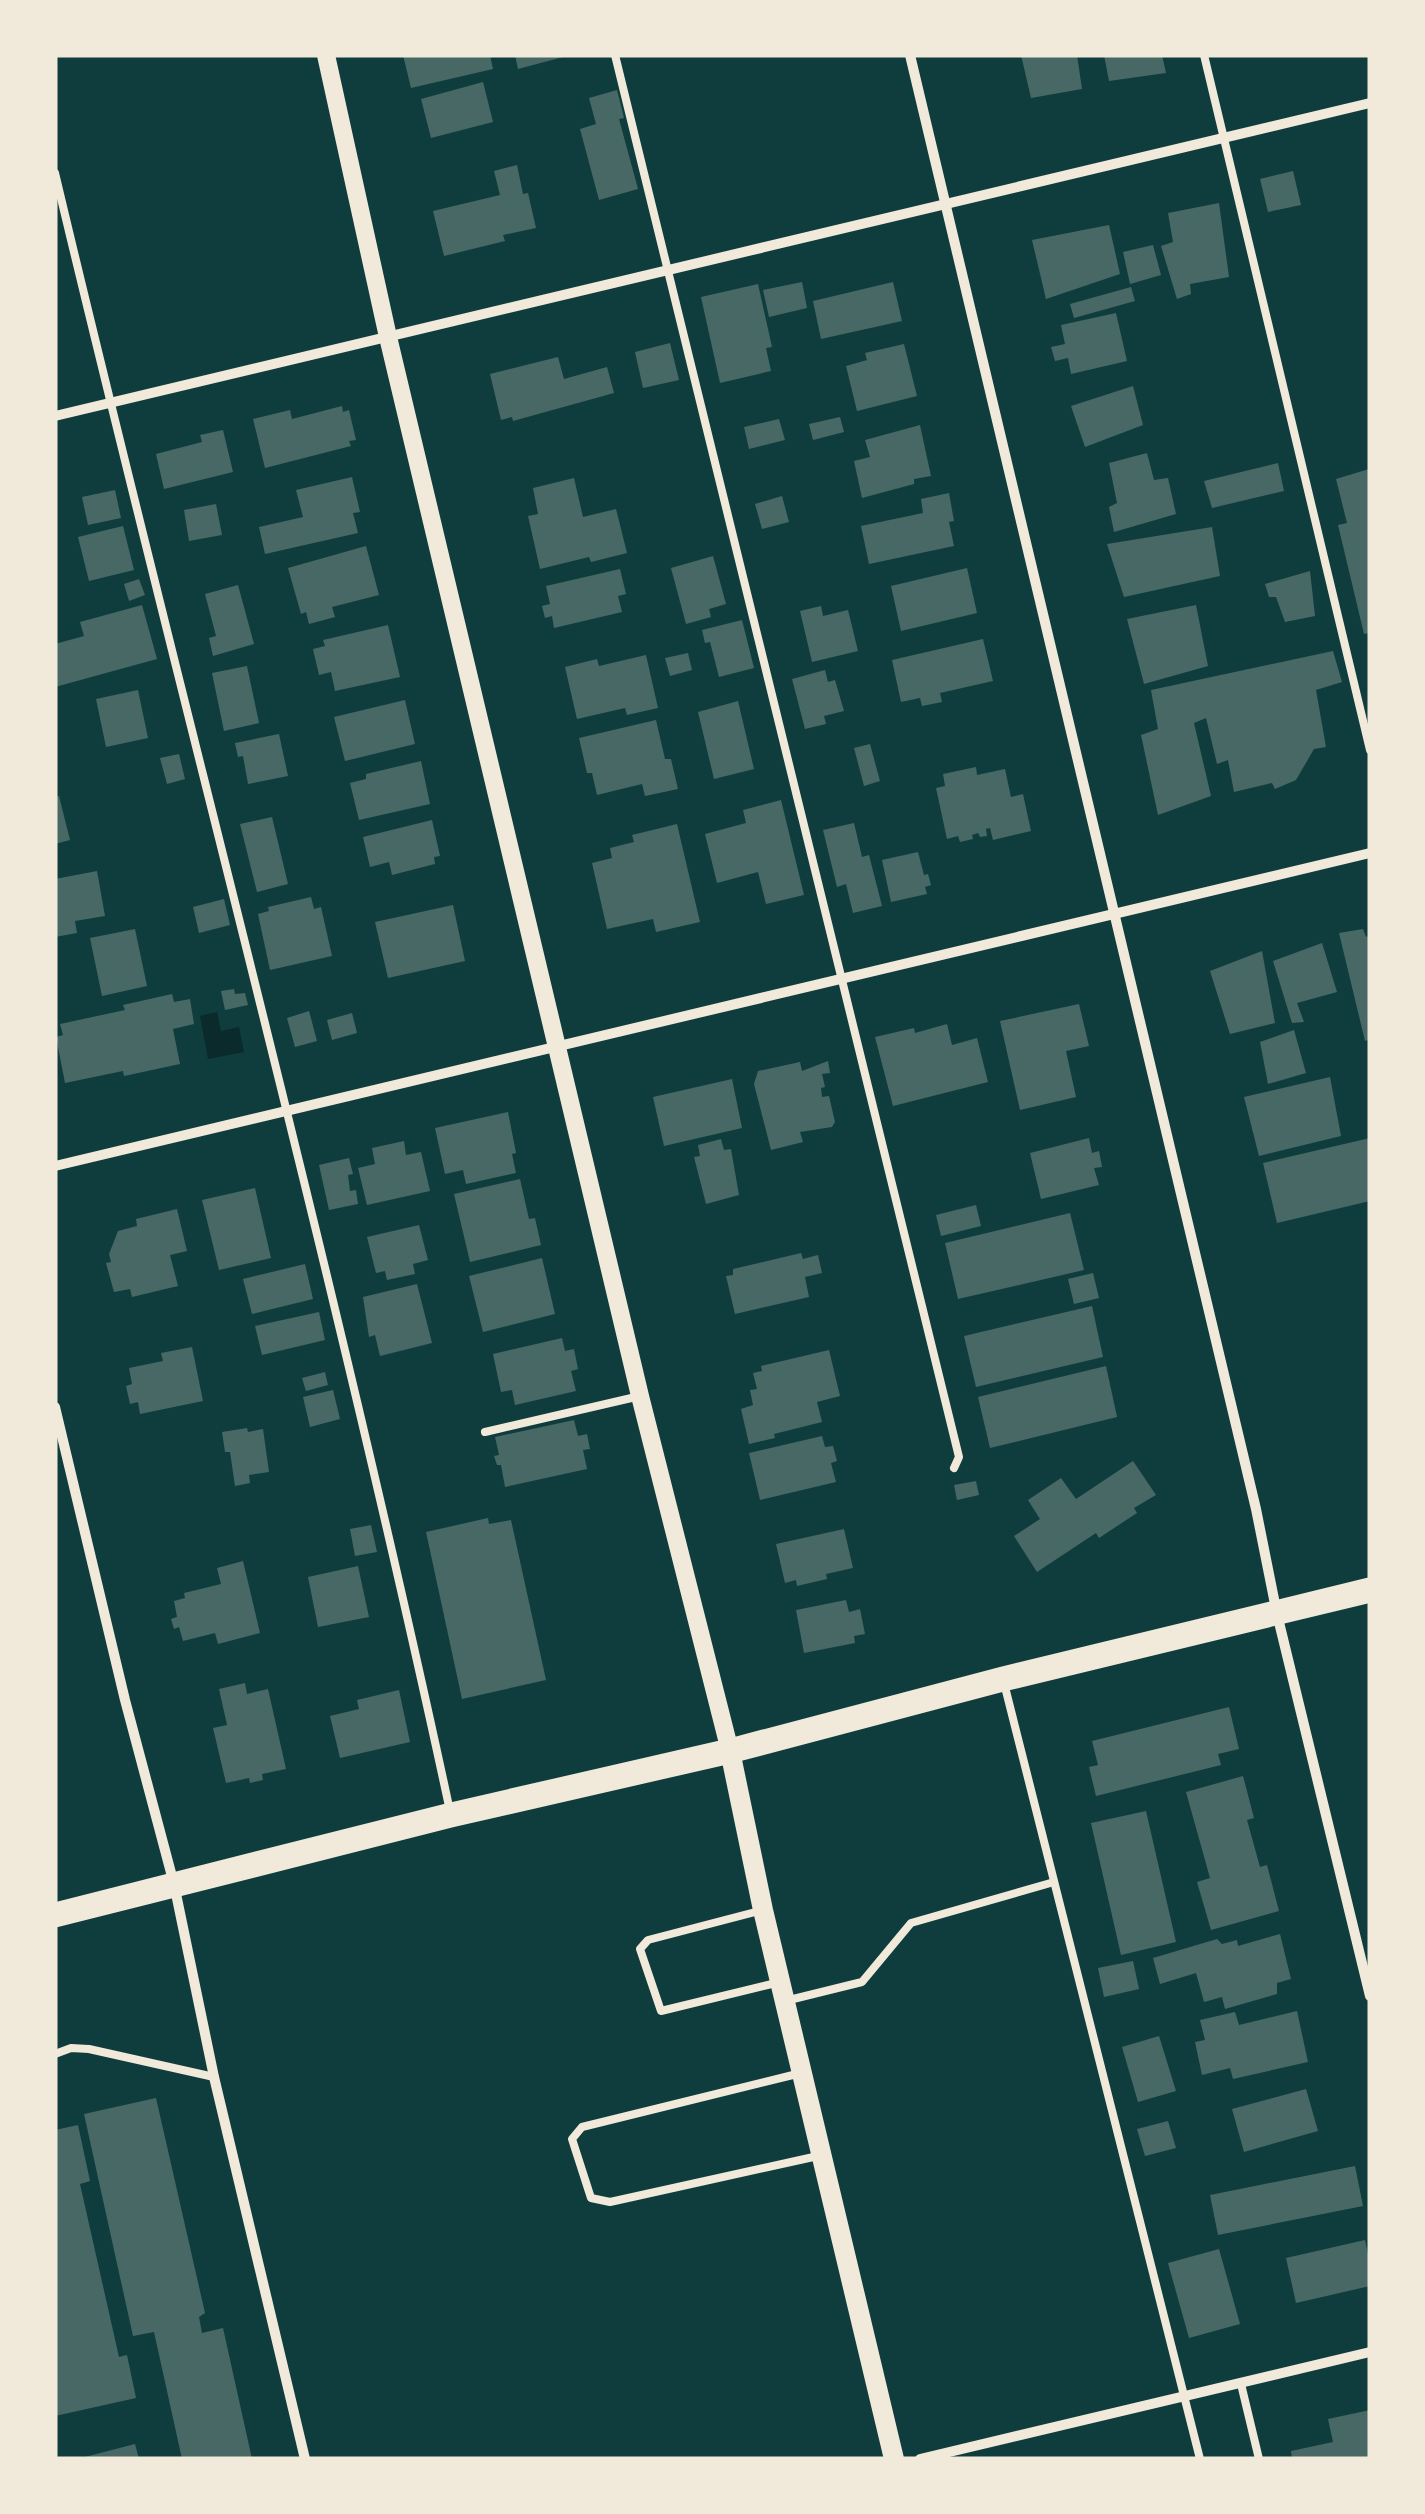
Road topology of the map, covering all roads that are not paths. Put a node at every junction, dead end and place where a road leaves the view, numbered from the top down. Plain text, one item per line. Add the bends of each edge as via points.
1 (326, 55) edge
2 (615, 55) edge
3 (910, 55) edge
4 (1204, 55) edge
5 (1370, 103) edge
6 (1224, 138) junction
7 (55, 173) edge
8 (945, 204) junction
9 (667, 271) junction
10 (388, 337) junction
11 (110, 403) junction
12 (55, 416) edge
13 (1370, 750) edge
14 (1370, 853) edge
15 (1114, 914) junction
16 (842, 980) junction
17 (558, 1046) junction
18 (288, 1110) junction
19 (55, 1166) edge
20 (640, 1396) junction
21 (55, 1407) edge
22 (485, 1432) dead end
23 (954, 1468) dead end
24 (1370, 1590) edge
25 (1277, 1614) junction
26 (1002, 1679) junction
27 (730, 1751) junction
28 (451, 1815) junction
29 (1054, 1882) junction
30 (174, 1884) junction
31 (763, 1910) junction
32 (55, 1915) edge
33 (782, 1992) junction
34 (1370, 1996) edge
35 (55, 2054) edge
36 (801, 2072) junction
37 (214, 2077) junction
38 (822, 2155) junction
39 (1370, 2352) edge
40 (1241, 2384) junction
41 (1186, 2397) junction
42 (305, 2459) edge
43 (894, 2459) edge
44 (920, 2459) edge
45 (1200, 2459) edge
46 (1258, 2459) edge

1 - 10 street
2 - 9 lane
3 - 8 street
4 - 6 lane
5 - 6 street
6 - 8 street
6 - 13 lane
7 - 11 lane
8 - 9 street
8 - 15 street
9 - 10 street
9 - 16 lane
10 - 11 street
10 - 17 street
11 - 12 street
11 - 18 lane
14 - 15 street
15 - 16 street
15 - 25 street
16 - 17 street
16 - 23 lane via 959,1457
17 - 18 street
17 - 20 street
18 - 19 street
18 - 28 lane
20 - 22 lane
20 - 27 street
21 - 30 street
24 - 25 main road
25 - 26 main road
25 - 34 street
26 - 27 main road
26 - 29 lane
27 - 28 main road
27 - 31 main road
28 - 30 main road
29 - 33 lane via 911,1923 862,1982
29 - 41 lane
30 - 32 main road
30 - 37 street
31 - 33 main road
31 - 33 lane via 648,1940 640,1950 661,2011
33 - 36 main road
35 - 37 lane via 89,2049
36 - 38 main road
36 - 38 lane via 582,2128 572,2139 591,2198 618,2202
37 - 42 street
38 - 43 main road
39 - 40 street
40 - 41 street
40 - 46 lane
41 - 44 street
41 - 45 lane

